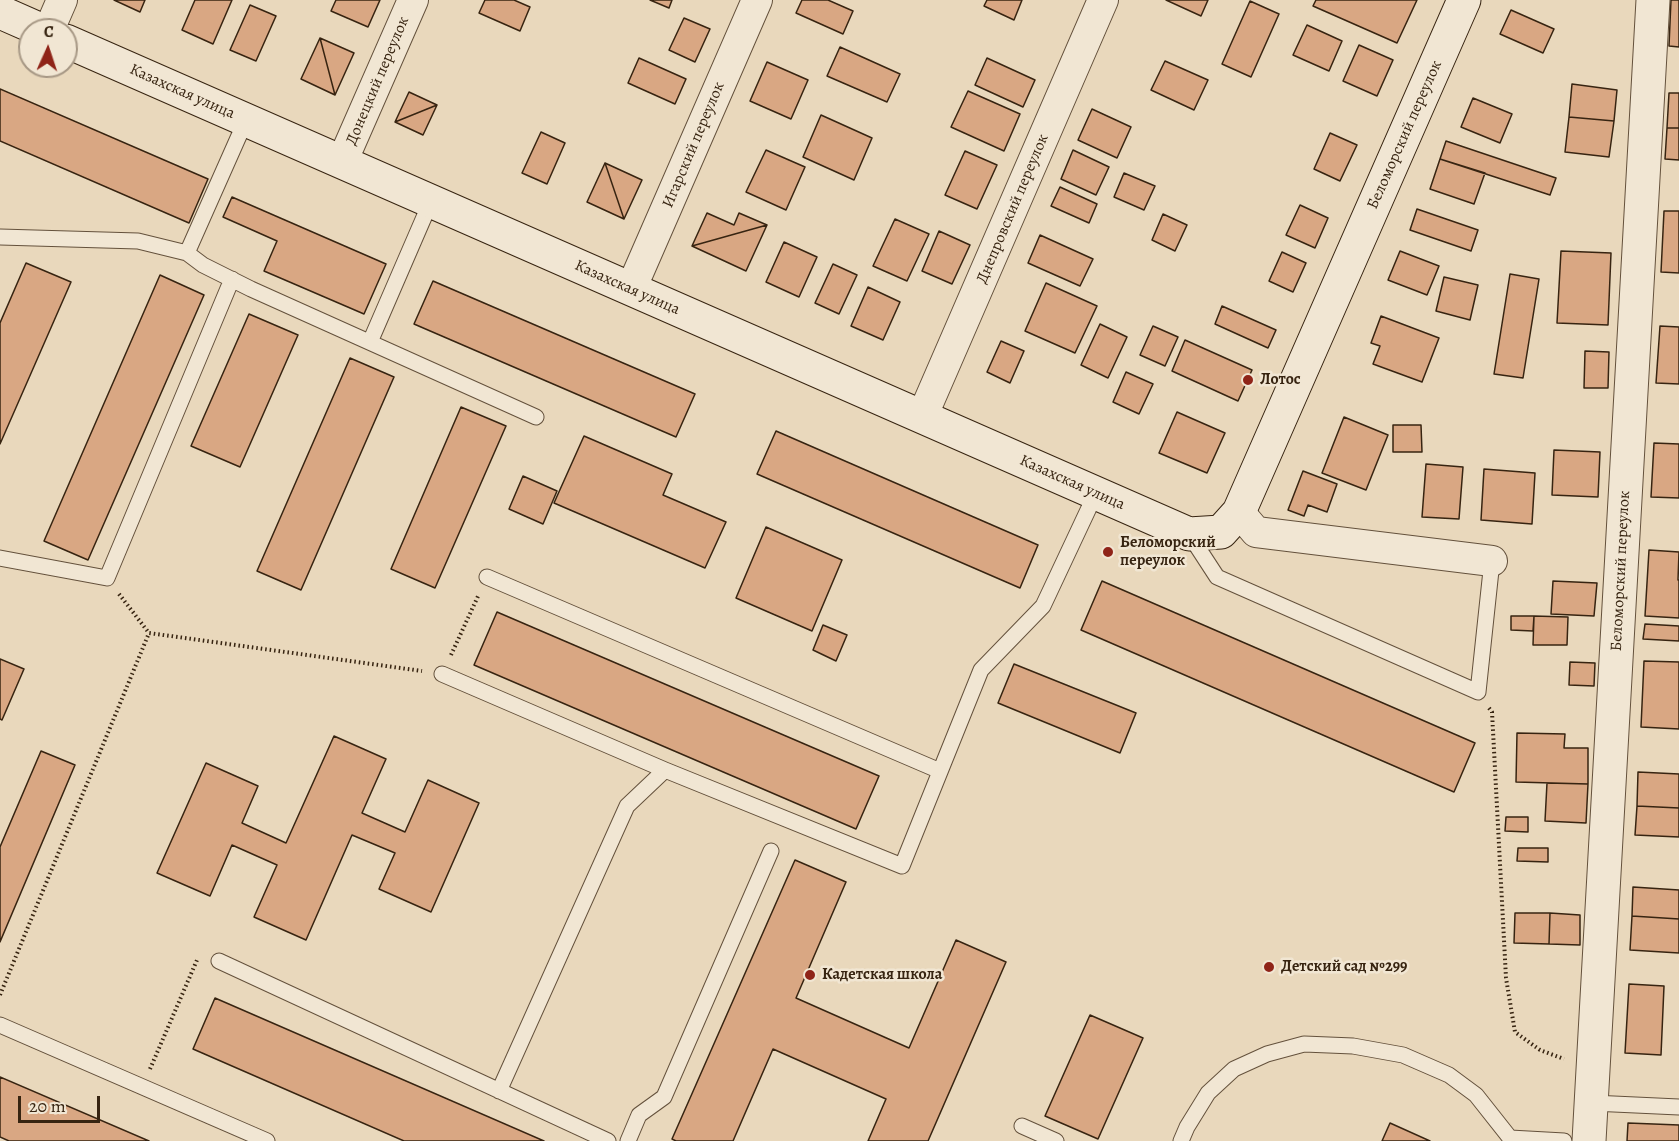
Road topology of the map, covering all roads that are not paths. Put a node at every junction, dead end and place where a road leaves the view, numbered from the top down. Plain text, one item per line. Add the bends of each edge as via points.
1 (62, 0) edge
2 (413, 0) edge
3 (757, 0) edge
4 (1103, 0) edge
5 (1464, 0) edge
6 (1653, 0) edge
7 (0, 12) edge
8 (54, 18) edge
9 (18, 20) edge
10 (78, 46) edge
11 (246, 120) junction
12 (342, 162) junction
13 (430, 201) junction
14 (0, 237) edge
15 (187, 253) junction
16 (232, 279) junction
17 (631, 289) junction
18 (370, 342) junction
19 (536, 417) dead end
20 (922, 417) junction
21 (1095, 494) junction
22 (1239, 512) junction
23 (1189, 534) junction
24 (0, 558) edge
25 (1492, 561) joint
26 (488, 577) road end
27 (442, 674) road end
28 (665, 770) junction
29 (940, 771) junction
30 (771, 851) dead end
31 (219, 961) road end
32 (0, 1025) edge
33 (499, 1091) junction
34 (1592, 1103) junction
35 (1679, 1107) edge
36 (1022, 1126) dead end
37 (1510, 1140) edge
38 (267, 1141) edge
39 (608, 1141) edge
40 (628, 1141) edge
41 (1056, 1141) edge
42 (1181, 1141) edge
43 (1564, 1141) edge
44 (1589, 1141) edge

1 - 8 street
2 - 12 street, Донецкий переулок
3 - 17 street, Игарский переулок
4 - 20 street, Днепровский переулок
5 - 22 main road, Беломорский переулок
6 - 34 main road, Беломорский переулок
7 - 9 main road
10 - 11 main road, Казахская улица
11 - 12 main road, Казахская улица
11 - 15 lane
12 - 13 main road, Казахская улица
13 - 17 main road, Казахская улица
13 - 18 lane
14 - 15 lane via 138,241
15 - 16 lane
16 - 18 lane
16 - 24 lane via 107,578
17 - 20 main road, Казахская улица
18 - 19 lane
20 - 21 main road, Казахская улица
21 - 23 main road, Казахская улица
21 - 29 lane via 1043,606 981,670
22 - 23 main road, Беломорский переулок via 1221,532
22 - 25 street via 1256,532
23 - 25 lane via 1217,577 1478,692
26 - 29 lane
27 - 28 lane
28 - 29 lane via 902,866
28 - 33 lane via 627,806
30 - 40 lane via 664,1097 639,1115
31 - 33 lane
32 - 38 lane
33 - 39 lane
34 - 35 lane
34 - 44 main road, Беломорский переулок
36 - 41 lane
37 - 42 lane via 1476,1095 1449,1075 1403,1055 1353,1046 1304,1044 1267,1054 1234,1069 1208,1093
37 - 43 lane

